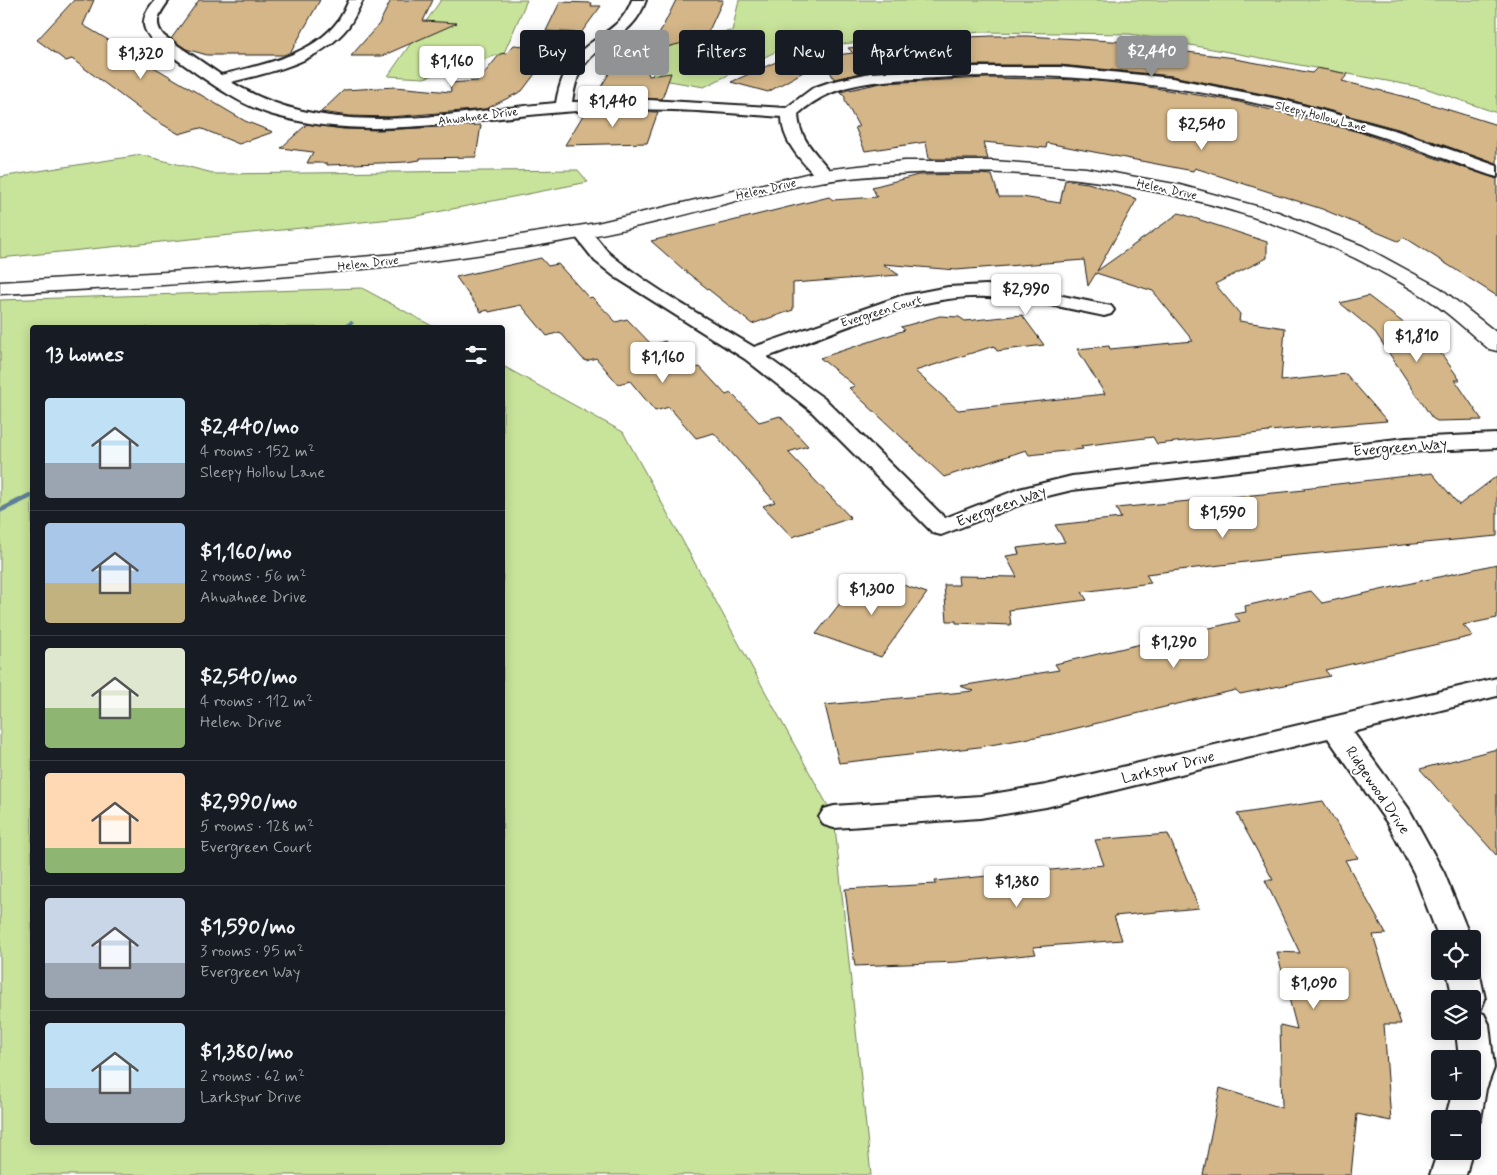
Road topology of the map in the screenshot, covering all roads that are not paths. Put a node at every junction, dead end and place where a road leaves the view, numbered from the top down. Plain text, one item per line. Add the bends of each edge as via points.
1 (162, 0) edge
2 (356, 0) edge
3 (639, 0) edge
4 (221, 80) junction
5 (563, 107) junction
6 (790, 113) junction
7 (1497, 172) edge
8 (825, 176) junction
9 (581, 232) junction
10 (0, 288) edge
11 (1104, 310) dead end
12 (1493, 336) edge
13 (752, 354) junction
14 (1497, 441) edge
15 (1497, 687) edge
16 (1334, 726) junction
17 (834, 817) dead end
18 (1452, 930) edge
19 (1452, 1160) edge
20 (1448, 1175) edge

1 - 4 street, Ahwahnee Drive via 150,18 149,27 155,36 165,46
2 - 4 street via 343,24 320,44 272,66
3 - 5 street via 630,20 582,58 567,82
4 - 5 street, Ahwahnee Drive via 275,110 336,122 412,123
5 - 6 street, Ahwahnee Drive via 645,104
6 - 7 street, Sleepy Hollow Lane via 803,100 822,89 878,77 983,71 1102,75 1199,88 1306,111 1418,143
6 - 8 street via 793,137
8 - 9 street, Helen Drive
8 - 12 street, Helen Drive via 876,169 985,166 1091,174 1196,195 1290,223 1374,259 1442,300
9 - 10 street, Helen Drive via 460,252 334,266
9 - 13 street, Evergreen Way via 602,257 622,273
11 - 13 street, Evergreen Court via 1024,294 948,293 908,300
13 - 14 street, Evergreen Way via 818,406 941,528 1027,494 1072,483 1406,445
15 - 16 street, Larkspur Drive
16 - 17 street, Larkspur Drive via 1046,796 971,808
16 - 18 street, Ridgewood Drive via 1399,818 1430,873
19 - 20 street

